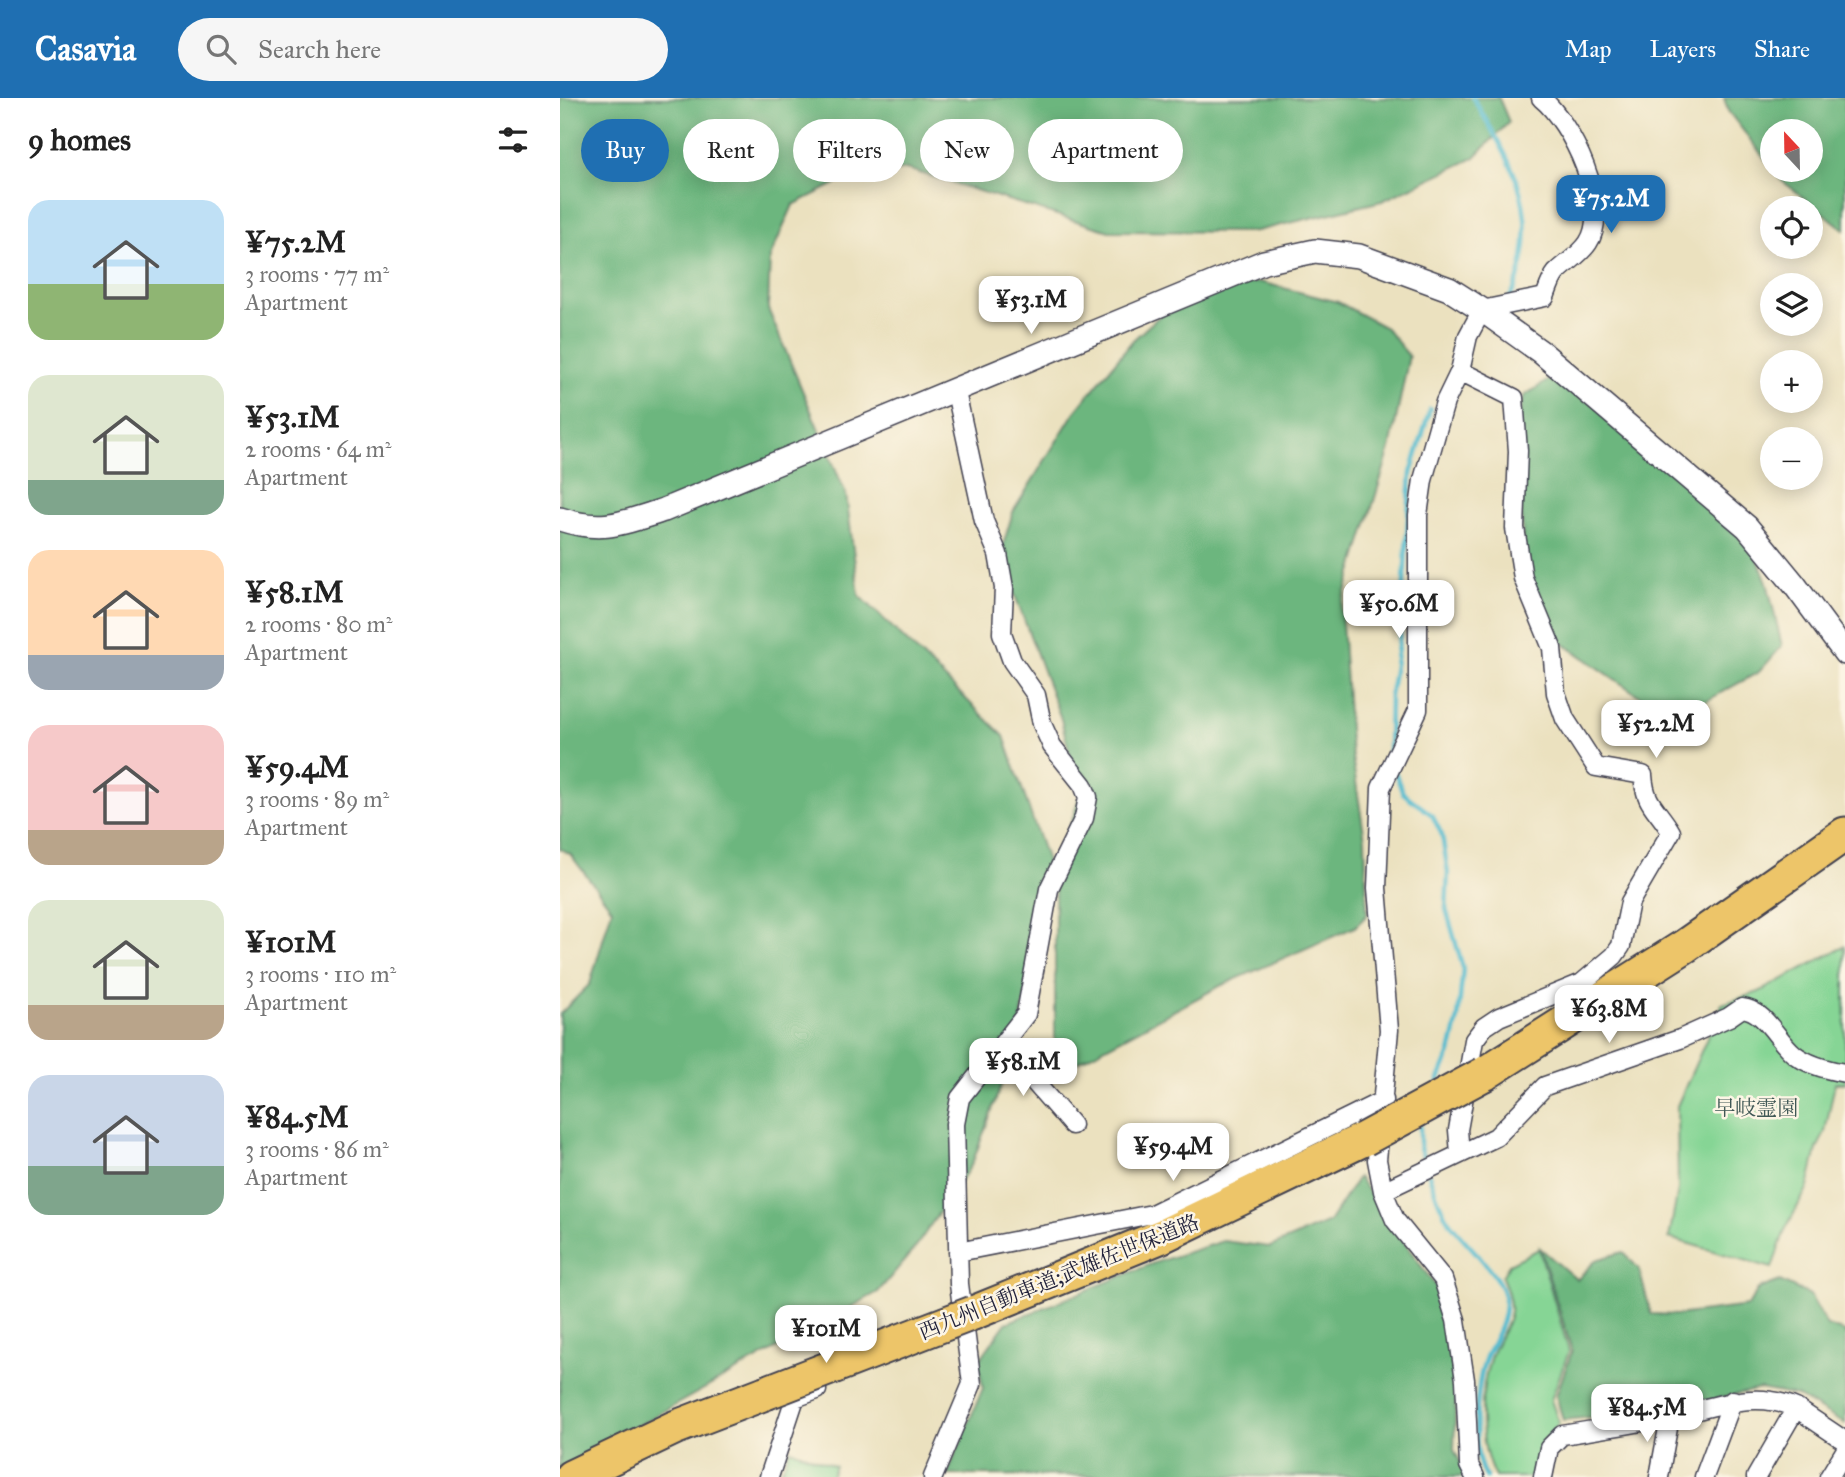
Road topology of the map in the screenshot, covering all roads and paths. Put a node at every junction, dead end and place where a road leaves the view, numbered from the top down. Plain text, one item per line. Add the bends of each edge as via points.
1 (1541, 98) edge
2 (1482, 310) junction
3 (1460, 370) junction
4 (956, 392) junction
5 (560, 519) edge
6 (1845, 653) edge
7 (1845, 834) edge
8 (1003, 1046) junction
9 (1845, 1073) edge
10 (1384, 1100) junction
11 (1072, 1125) dead end
12 (1460, 1153) junction
13 (1383, 1191) junction
14 (958, 1252) junction
15 (968, 1322) junction
16 (765, 1393) junction
17 (1733, 1400) junction
18 (1796, 1408) junction
19 (1670, 1417) junction
20 (1845, 1441) edge
21 (1845, 1451) edge
22 (571, 1477) edge
23 (597, 1477) edge
24 (769, 1477) edge
25 (933, 1477) edge
26 (1475, 1477) edge
27 (1543, 1477) edge
28 (1659, 1477) edge
29 (1703, 1477) edge
30 (1756, 1477) edge
31 (1829, 1477) edge

1 - 2 street via 1572,133 1586,169 1594,228 1588,243 1554,275 1545,297
2 - 3 street via 1468,336
2 - 4 street via 1448,289 1396,269 1359,257 1315,251 1264,262
2 - 6 street via 1541,352 1747,527
3 - 10 street via 1445,402 1420,503 1418,710 1381,788 1377,888 1388,1030
3 - 12 street via 1514,398 1519,557 1552,648 1556,692 1565,719 1596,767 1643,775 1650,806 1671,832 1630,902 1621,946 1614,956 1582,983 1499,1017 1474,1041 1458,1130
4 - 5 street via 627,522 589,528
4 - 8 street via 984,521 998,554 1002,633 1012,661 1036,695 1052,746 1088,797 1084,818 1049,889 1026,1014
7 - 15 highway, 西九州自動車道;武雄佐世保道路, bridge via 1685,946 1484,1074 1364,1139
8 - 11 street
8 - 14 street via 960,1098 955,1124
9 - 12 street via 1795,1055 1765,1021 1751,1009 1742,1008 1679,1040 1545,1086 1496,1137
10 - 13 street via 1377,1160
10 - 14 street via 1152,1214
12 - 13 street
13 - 26 street via 1395,1220 1443,1279 1456,1320 1465,1380 1466,1441
14 - 15 street
15 - 16 highway, 西九州自動車道;武雄佐世保道路, bridge
15 - 24 street via 795,1398
15 - 25 street via 972,1384
16 - 22 highway, 西九州自動車道;武雄佐世保道路 via 674,1428
16 - 23 highway, 西九州自動車道;武雄佐世保道路
17 - 18 street via 1778,1400
17 - 19 street
17 - 29 street
18 - 20 street
18 - 30 street
19 - 27 street via 1562,1435 1549,1448
19 - 28 street
21 - 31 street

